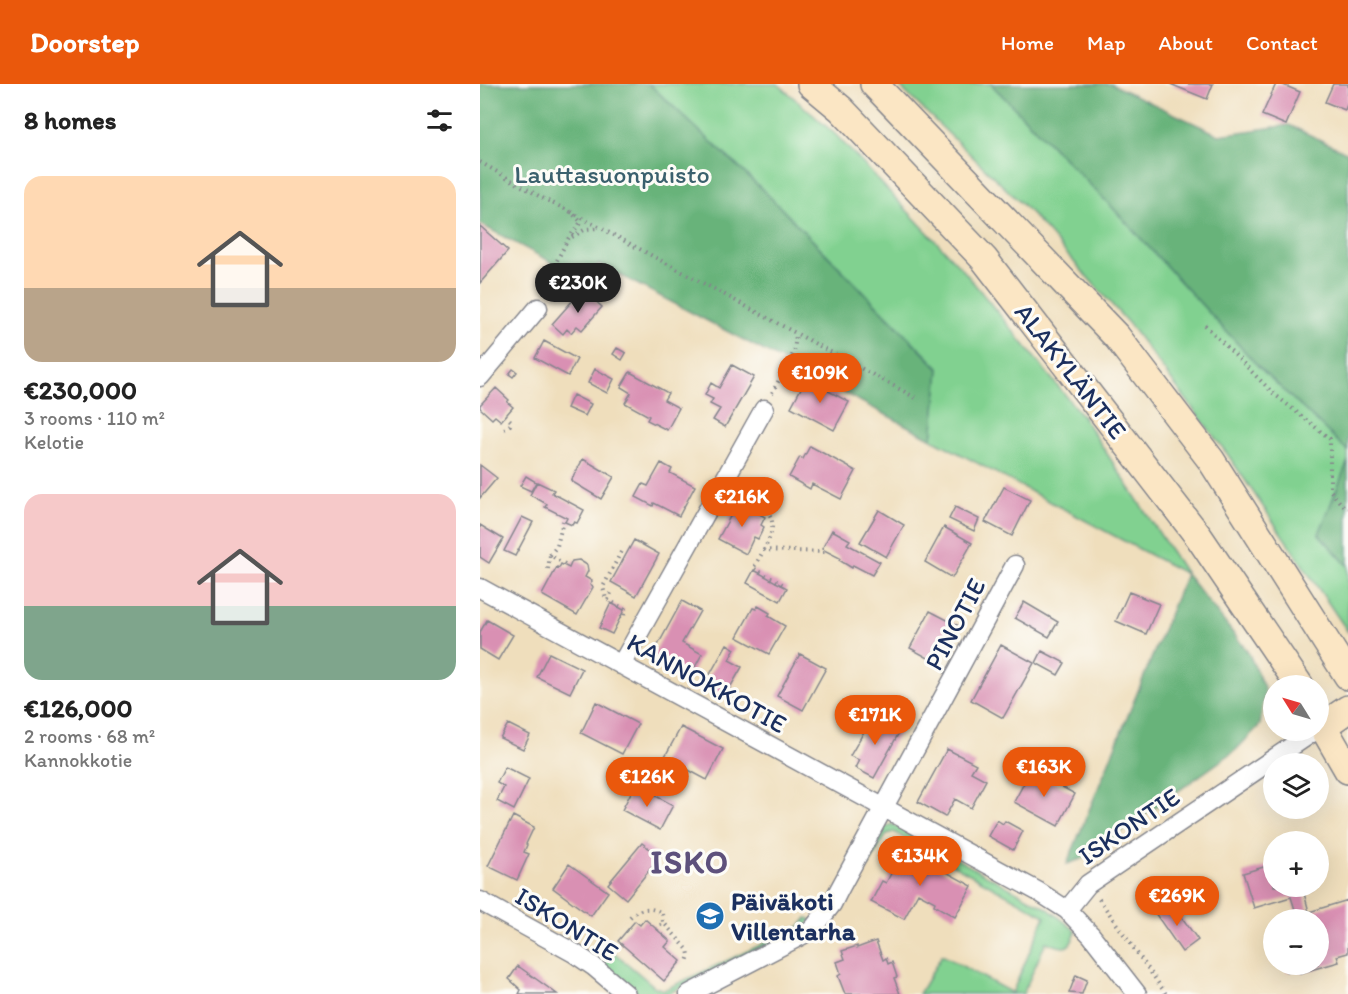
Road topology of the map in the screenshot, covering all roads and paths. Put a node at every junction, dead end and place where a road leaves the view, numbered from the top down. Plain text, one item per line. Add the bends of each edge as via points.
1 (811, 84) edge
2 (874, 84) edge
3 (480, 162) edge
4 (571, 212) junction
5 (600, 227) junction
6 (568, 238) junction
7 (538, 308) joint
8 (1206, 325) dead end
9 (796, 334) junction
10 (480, 377) edge
11 (918, 399) dead end
12 (764, 409) joint
13 (506, 416) dead end
14 (504, 429) dead end
15 (750, 502) dead end
16 (1348, 508) edge
17 (562, 521) dead end
18 (763, 550) junction
19 (621, 552) dead end
20 (825, 552) dead end
21 (550, 555) junction
22 (1016, 565) dead end
23 (568, 566) dead end
24 (548, 569) dead end
25 (783, 585) dead end
26 (480, 588) edge
27 (612, 591) dead end
28 (608, 600) junction
29 (624, 625) dead end
30 (621, 665) junction
31 (1293, 675) edge
32 (1348, 676) edge
33 (1348, 709) edge
34 (1329, 720) edge
35 (1297, 741) edge
36 (1329, 741) edge
37 (1348, 770) edge
38 (884, 809) junction
39 (1088, 884) junction
40 (480, 901) edge
41 (1067, 910) junction
42 (630, 917) dead end
43 (663, 922) junction
44 (657, 930) dead end
45 (687, 963) dead end
46 (626, 994) edge
47 (689, 994) edge
48 (1137, 994) edge
49 (1166, 994) edge

1 - 31 main road, ALAKYLÄNTIE via 841,109 984,259 1199,537
2 - 32 main road, ALAKYLÄNTIE via 1117,337 1211,460
3 - 4 path
4 - 5 path
4 - 6 path via 581,222
5 - 6 path
5 - 9 path
6 - 7 path
7 - 10 street
8 - 16 path via 1274,393 1330,439 1330,490
9 - 11 path
9 - 12 path via 794,352
12 - 30 street
13 - 14 path via 511,421
15 - 18 path via 764,509 772,523
17 - 21 path via 557,546
18 - 20 path
18 - 25 path via 753,568
19 - 28 path via 603,587
21 - 23 path
21 - 24 path
22 - 38 street, PINOTIE
26 - 30 street, KANNOKKOTIE
27 - 28 path
28 - 29 path via 625,609
30 - 38 street, KANNOKKOTIE
33 - 34 main road
35 - 39 street, ISKONTIE
36 - 37 main road
38 - 41 street, KANNOKKOTIE
38 - 47 street, PINOTIE via 832,904 812,930
39 - 41 street, ISKONTIE
39 - 49 path
40 - 46 street, ISKONTIE via 578,956
41 - 48 street
42 - 43 path via 644,909 657,910 662,913
43 - 44 path
43 - 45 path via 685,946

